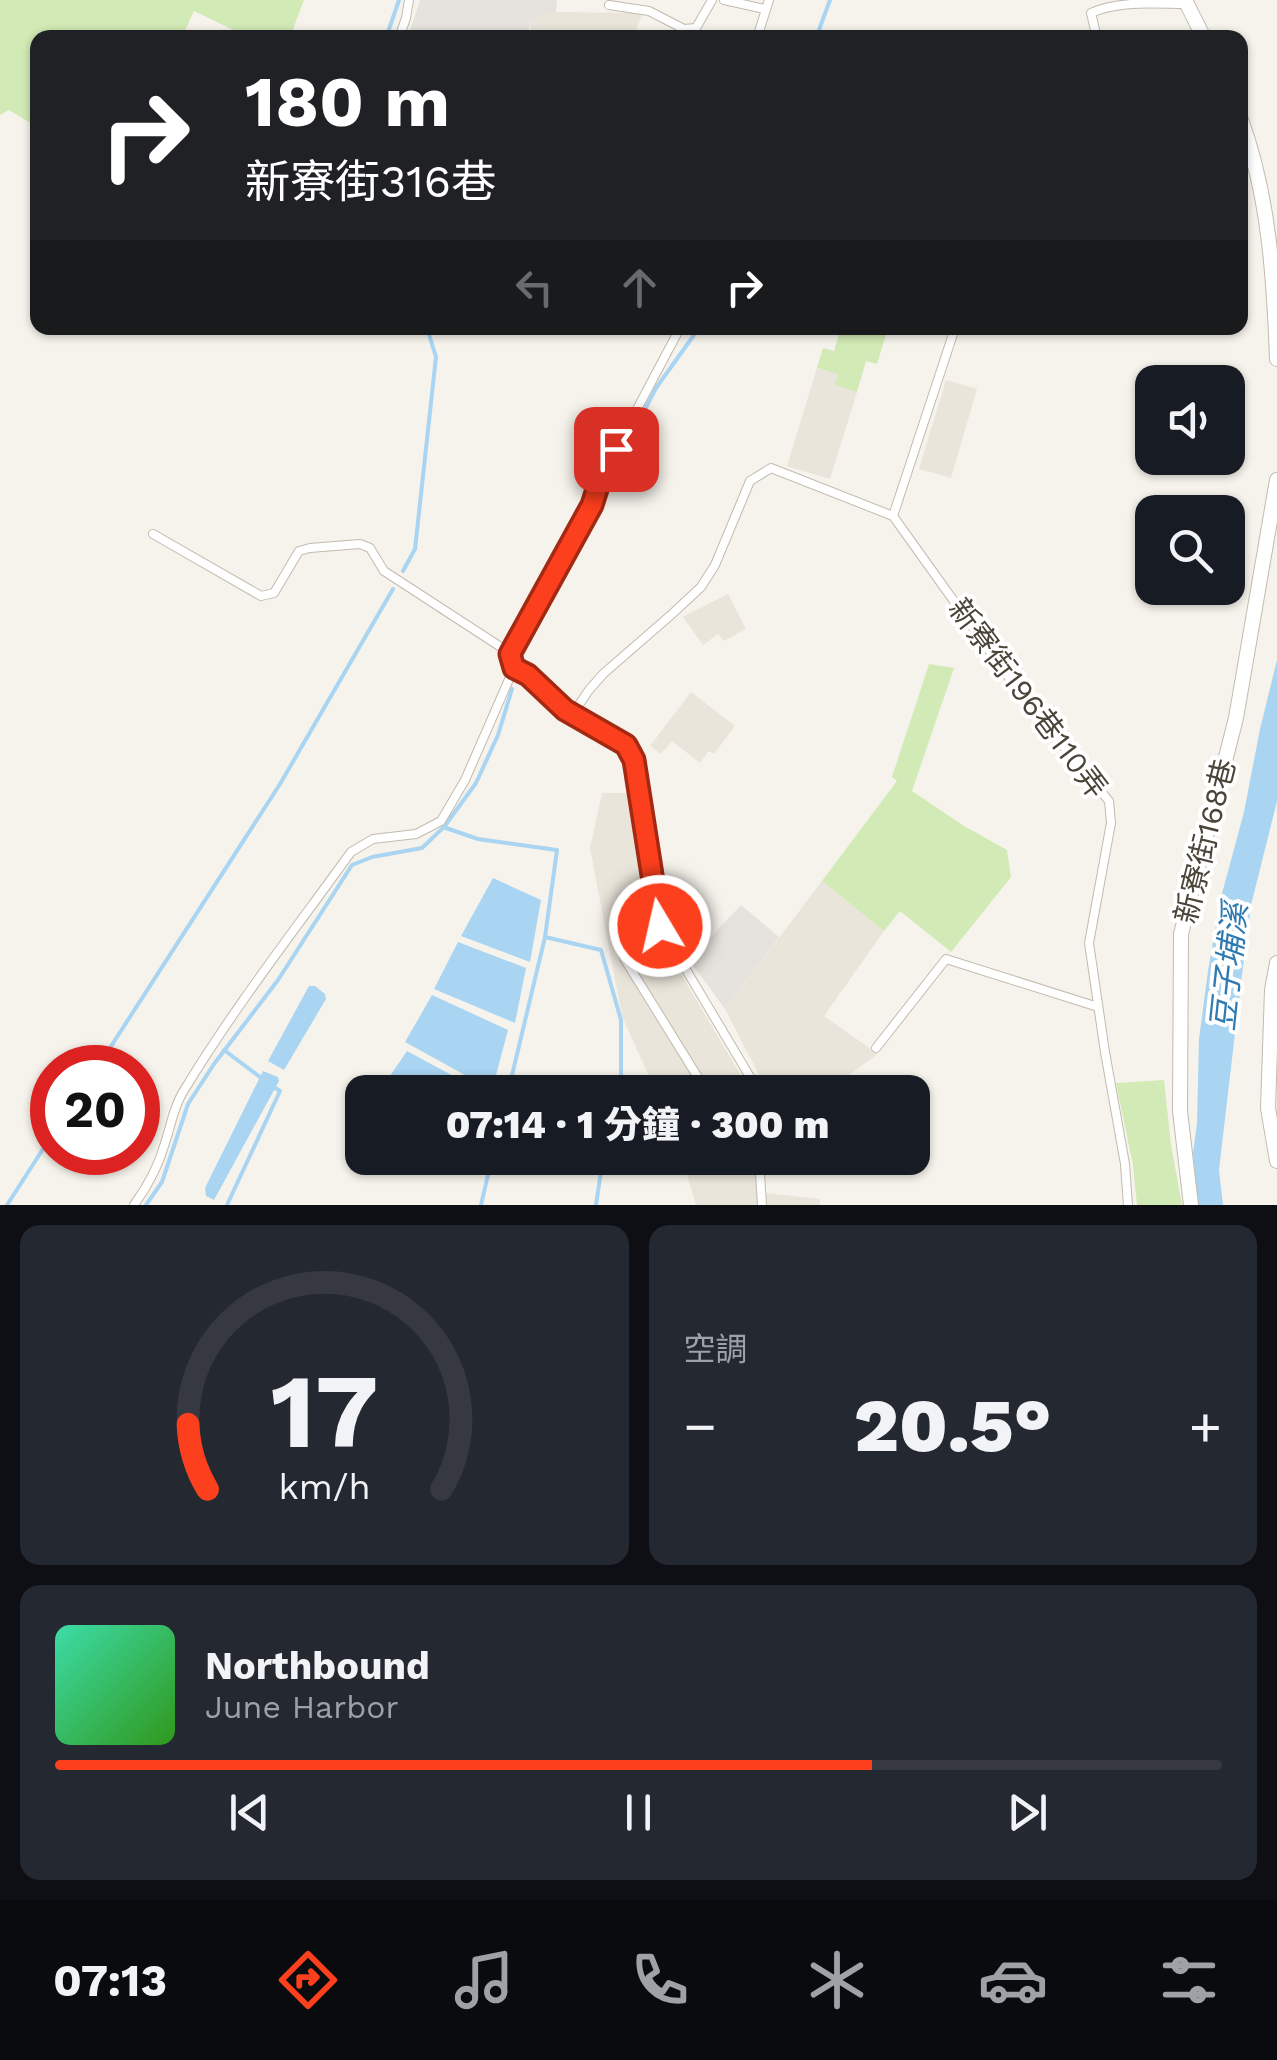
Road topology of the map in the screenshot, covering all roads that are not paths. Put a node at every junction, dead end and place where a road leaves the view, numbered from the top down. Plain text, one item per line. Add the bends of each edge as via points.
1 (409, 0) edge
2 (712, 0) edge
3 (724, 0) edge
4 (1186, 2) edge
5 (767, 4) edge
6 (609, 5) dead end
7 (402, 30) edge
8 (759, 30) edge
9 (1096, 30) edge
10 (1200, 30) edge
11 (1248, 137) edge
12 (676, 335) edge
13 (953, 335) edge
14 (1277, 358) edge
15 (1277, 480) edge
16 (894, 516) junction
17 (153, 534) dead end
18 (510, 654) junction
19 (514, 668) junction
20 (572, 714) junction
21 (624, 958) dead end
22 (1277, 963) edge
23 (1098, 1007) junction
24 (876, 1048) dead end
25 (696, 1075) edge
26 (748, 1075) edge
27 (1277, 1161) edge
28 (761, 1175) edge
29 (134, 1205) edge
30 (762, 1205) edge
31 (1128, 1205) edge
32 (1191, 1205) edge

1 - 7 lane
2 - 6 lane via 696,28
3 - 5 lane
4 - 9 lane via 1101,8 1091,13
4 - 10 street
5 - 8 lane
11 - 14 street via 1274,268
12 - 18 lane
13 - 16 lane
15 - 32 street, 新寮街168巷 via 1236,718 1182,934 1180,1111
16 - 20 lane via 770,468 750,481 700,587 604,674
16 - 23 lane, 新寮街196巷110弄 via 1024,700 1109,801 1111,823 1089,943
17 - 18 lane via 261,596 274,593 299,551 360,544 384,570
18 - 19 lane
19 - 20 lane
19 - 29 lane via 441,821 416,834 373,839 351,852 180,1096 159,1160
20 - 26 lane via 626,745 634,760 660,926
21 - 25 lane
22 - 27 street via 1268,1108
23 - 24 lane via 946,959
23 - 31 lane, 新寮街196巷110弄
28 - 30 lane

